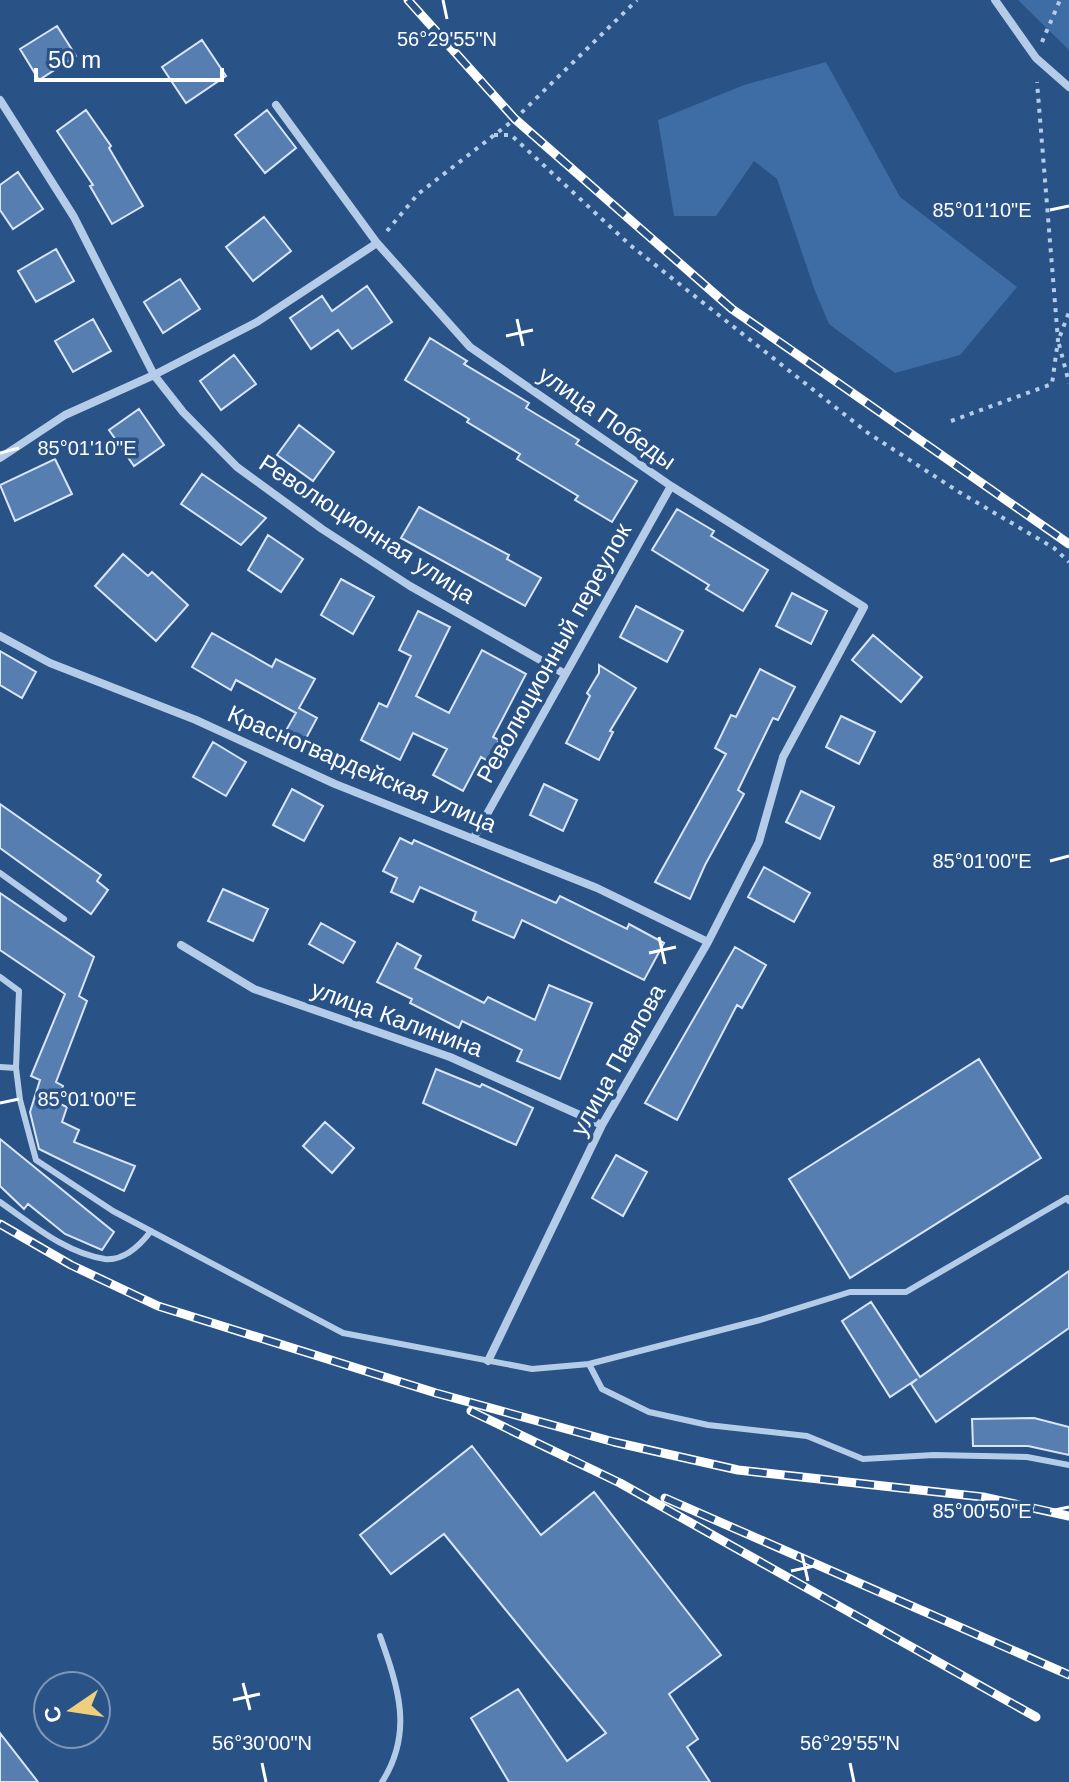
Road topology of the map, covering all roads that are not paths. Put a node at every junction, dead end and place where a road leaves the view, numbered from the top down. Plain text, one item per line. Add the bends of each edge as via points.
1 (995, 0) edge
2 (1069, 87) edge
3 (0, 100) edge
4 (276, 105) dead end
5 (377, 243) junction
6 (154, 375) junction
7 (0, 458) edge
8 (671, 486) junction
9 (864, 607) joint
10 (0, 636) edge
11 (565, 674) junction
12 (473, 839) junction
13 (0, 873) edge
14 (64, 919) dead end
15 (708, 942) junction
16 (181, 945) dead end
17 (0, 977) edge
18 (0, 1067) edge
19 (16, 1068) junction
20 (602, 1125) junction
21 (1069, 1201) edge
22 (0, 1202) edge
23 (151, 1231) junction
24 (488, 1361) junction
25 (589, 1364) junction
26 (1069, 1465) edge
27 (380, 1636) dead end
28 (382, 1782) edge

1 - 2 street via 1036,58
3 - 6 street, Революционная улица via 74,217
4 - 5 street, улица Победы
5 - 6 street via 257,322
5 - 8 street, улица Победы via 470,347
6 - 7 street via 65,415
6 - 11 street, Революционная улица via 237,467 322,529
8 - 9 street, улица Победы
8 - 11 street, Революционный переулок
9 - 15 street, улица Павлова via 783,757 759,842
10 - 12 street, Красногвардейская улица via 50,663
11 - 12 street, Революционный переулок
12 - 15 street, Красногвардейская улица via 597,888
13 - 14 lane
15 - 20 street, улица Павлова
16 - 20 street, улица Калинина via 254,989 450,1057
17 - 19 lane via 19,991
18 - 19 lane
19 - 23 lane via 36,1160
20 - 24 street, улица Павлова
21 - 25 lane via 906,1292 850,1292
22 - 23 lane via 59,1243 108,1260 138,1248
23 - 24 lane via 343,1333
24 - 25 lane via 532,1369
25 - 26 lane via 602,1389 649,1412 807,1436 863,1459 1027,1457
27 - 28 lane via 399,1692 400,1734

